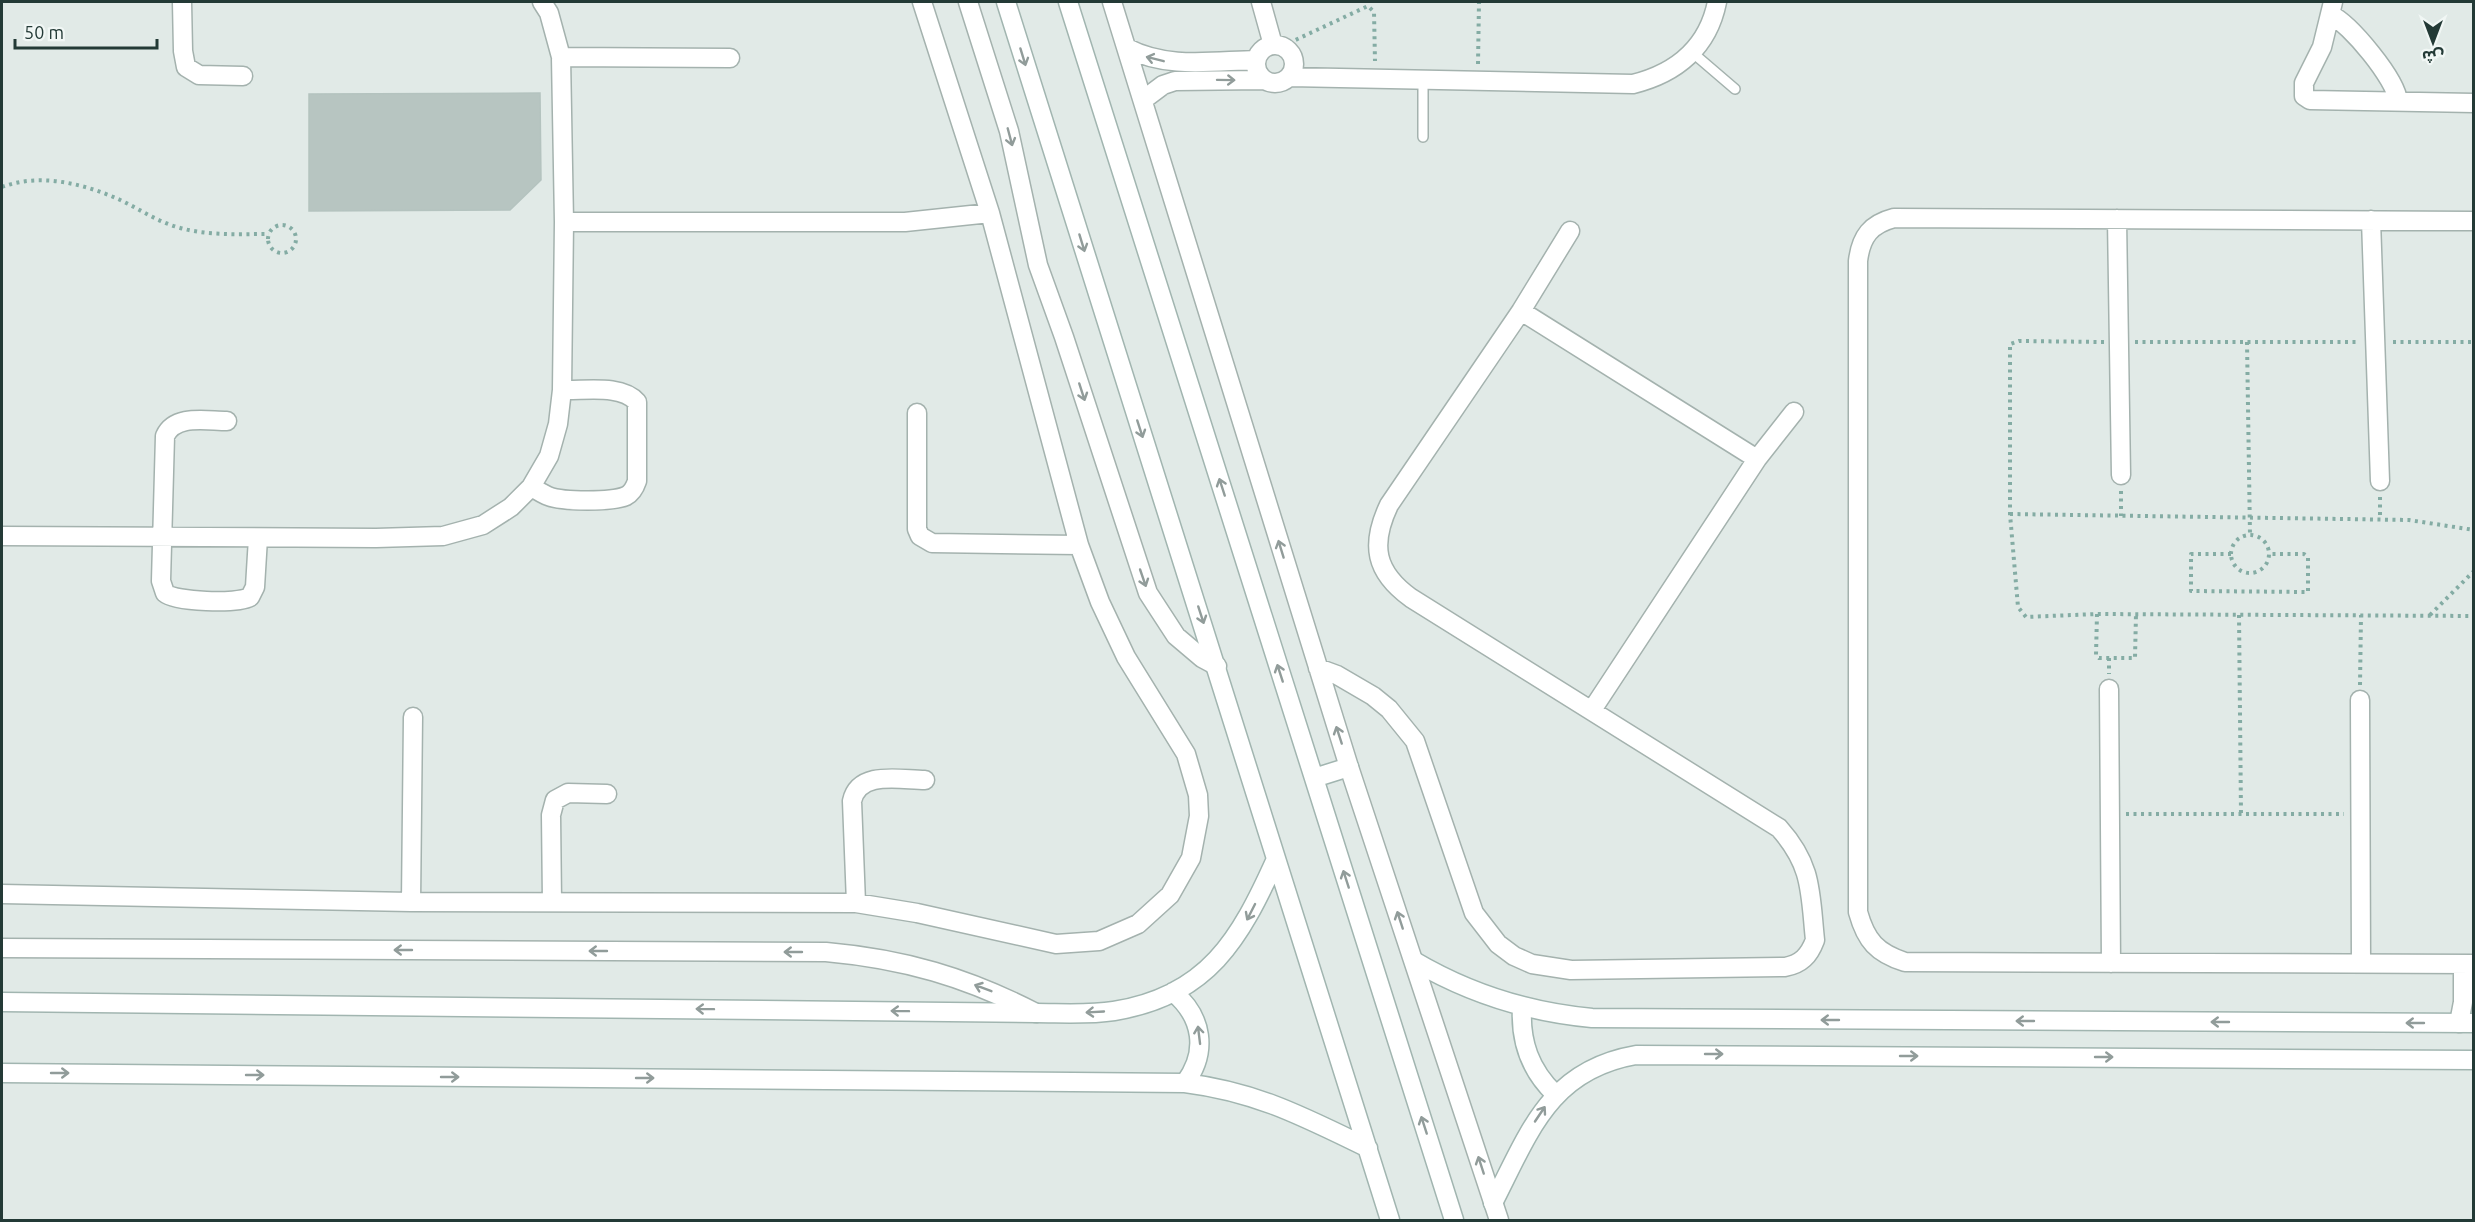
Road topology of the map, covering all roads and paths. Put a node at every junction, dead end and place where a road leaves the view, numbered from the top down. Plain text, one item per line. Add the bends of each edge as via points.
1 (182, 2) edge
2 (542, 2) edge
3 (922, 2) edge
4 (968, 2) edge
5 (1006, 2) edge
6 (1068, 2) edge
7 (1112, 2) edge
8 (1261, 2) edge
9 (1373, 2) edge
10 (1479, 2) edge
11 (1717, 2) edge
12 (1370, 7) junction
13 (2332, 8) edge
14 (1278, 45) junction
15 (1127, 48) junction
16 (1693, 53) junction
17 (561, 57) junction
18 (730, 58) dead end
19 (1255, 60) junction
20 (243, 76) dead end
21 (1290, 77) junction
22 (1263, 80) junction
23 (1375, 80) junction
24 (1423, 81) junction
25 (1478, 83) junction
26 (1735, 89) dead end
27 (1143, 100) junction
28 (2398, 101) junction
29 (2474, 103) edge
30 (1423, 137) dead end
31 (2, 187) edge
32 (990, 213) junction
33 (2117, 219) junction
34 (2371, 220) junction
35 (2474, 221) edge
36 (564, 222) junction
37 (1570, 231) dead end
38 (269, 234) junction
39 (1521, 311) junction
40 (2118, 342) junction
41 (2247, 342) junction
42 (2376, 342) junction
43 (2474, 342) edge
44 (562, 390) junction
45 (1794, 412) dead end
46 (917, 413) dead end
47 (227, 421) dead end
48 (1757, 459) junction
49 (2121, 475) joint
50 (2380, 481) dead end
51 (531, 487) junction
52 (2010, 514) junction
53 (2121, 516) junction
54 (2250, 518) junction
55 (2474, 530) edge
56 (2250, 535) junction
57 (2, 536) edge
58 (163, 537) junction
59 (258, 538) junction
60 (1078, 545) junction
61 (2231, 554) junction
62 (2269, 554) junction
63 (2474, 571) edge
64 (2097, 614) junction
65 (2136, 614) junction
66 (2239, 615) junction
67 (2361, 615) junction
68 (2429, 616) junction
69 (2474, 616) edge
70 (1217, 666) junction
71 (1318, 668) junction
72 (2109, 689) dead end
73 (2360, 700) joint
74 (1592, 710) junction
75 (413, 717) dead end
76 (1349, 767) junction
77 (1314, 778) junction
78 (926, 780) dead end
79 (607, 794) dead end
80 (2359, 813) junction
81 (2110, 814) junction
82 (2241, 814) junction
83 (1276, 859) junction
84 (2, 894) edge
85 (411, 902) junction
86 (552, 902) junction
87 (856, 903) junction
88 (2, 948) edge
89 (1414, 961) junction
90 (2110, 963) junction
91 (2361, 963) junction
92 (2468, 964) edge
93 (1173, 992) junction
94 (2, 1002) edge
95 (1522, 1007) junction
96 (1036, 1013) junction
97 (2466, 1023) edge
98 (2474, 1060) edge
99 (2, 1073) edge
100 (1185, 1083) junction
101 (1555, 1094) junction
102 (1368, 1148) junction
103 (1496, 1212) edge
104 (1390, 1221) edge
105 (1454, 1221) edge

1 - 20 street via 186,67 198,75
2 - 17 street via 549,13
3 - 32 street
4 -> 70 street via 1009,131 1038,265 1148,593 1176,636
5 -> 70 street
77 -> 6 street
7 - 15 street
8 - 14 street
9 - 12 path
10 - 25 path
11 - 16 street via 1706,35
12 - 14 path
12 - 23 path via 1374,12
13 - 28 street via 2391,81
13 - 28 street via 2322,47 2304,83 2304,96 2316,101
14 - 19 street via 1262,50
14 - 21 street via 1290,51 1294,60
19 -> 15 street via 1169,62
15 - 27 street
16 - 25 street via 1655,79 1633,84
16 - 26 lane
17 - 18 street
17 - 36 street
19 - 22 street
21 - 22 street via 1277,84
21 - 23 street
27 -> 22 street via 1175,81
23 - 24 street
24 - 25 street
24 - 30 lane
71 -> 27 street
28 - 29 street
31 - 38 path via 28,181 59,181 116,198 189,231
32 - 36 street via 905,222
32 - 60 street
33 - 34 street
33 - 40 street
33 - 90 street via 1894,218 1879,222 1867,232 1859,245 1857,261 1858,912 1863,930 1884,955 1905,962
34 - 35 street
34 - 42 street
36 - 44 street
37 - 39 street
38 - 38 path via 267,240 273,251 286,253 295,245 290,228 278,225
39 - 48 street
39 - 74 street via 1389,505 1379,525 1377,546 1382,567 1394,585
40 - 41 path
40 - 49 street
40 - 52 path via 2010,344
41 - 42 path
41 - 54 path
42 - 43 path
42 - 50 street
44 - 51 street via 549,456
44 - 51 street via 620,392 630,394 637,402 638,481 625,496 594,499 550,497
45 - 48 street
46 - 60 street via 917,529 926,540
47 - 58 street via 182,421 168,429
48 - 74 street
49 - 53 path
51 - 59 street via 511,507 483,525 443,536
52 - 53 path
52 - 64 path via 2018,607 2022,614
53 - 54 path
54 - 55 path via 2409,520
54 - 56 path
56 - 61 path via 2236,541
56 - 62 path via 2263,541
57 - 58 street
58 - 59 street
58 - 59 street via 162,587 169,597 239,601 250,597 255,587
60 - 87 street via 1117,639 1194,774 1199,816 1194,848 1182,877 1163,903 1138,924 1109,937 1077,944 1034,940
61 - 62 path via 2236,568 2250,573 2263,568
61 - 62 path via 2191,554 2191,591 2308,592 2308,557
63 - 68 path
64 - 65 path
64 - 65 path via 2099,658 2135,657
65 - 66 path
66 - 67 path
66 - 82 path
67 - 68 path
67 - 73 path
68 - 69 path
70 - 83 street
71 - 74 street via 1373,696 1415,741 1474,913 1485,930 1514,956 1532,964 1571,970 1785,967 1805,959 1815,940 1808,874 1779,828
76 -> 71 street
72 - 81 street
73 - 80 street
75 - 85 street
76 - 77 street
89 -> 76 street
105 -> 77 street
78 - 87 street via 870,780 857,787 852,801
79 - 86 street via 568,793 551,807
80 - 82 path
80 - 91 street
81 - 82 path
81 - 90 street
83 -> 93 street via 1237,937 1209,968
83 - 102 street
84 - 85 street
85 - 86 street
86 - 87 street
96 -> 88 street via 955,977 891,960 826,952
89 - 95 street via 1472,991
103 -> 89 street
90 - 91 street
91 - 92 street
92 - 97 street via 2463,1002
93 -> 96 street via 1112,1011
100 -> 93 street via 1197,1063 1199,1029 1189,1008
96 -> 94 street
97 -> 95 street via 1601,1018
95 - 101 street via 1525,1048 1537,1074
101 -> 98 street via 1600,1064 1654,1054
99 -> 100 street
100 - 102 street via 1222,1088 1267,1101
103 -> 101 street via 1533,1125
102 - 104 street

